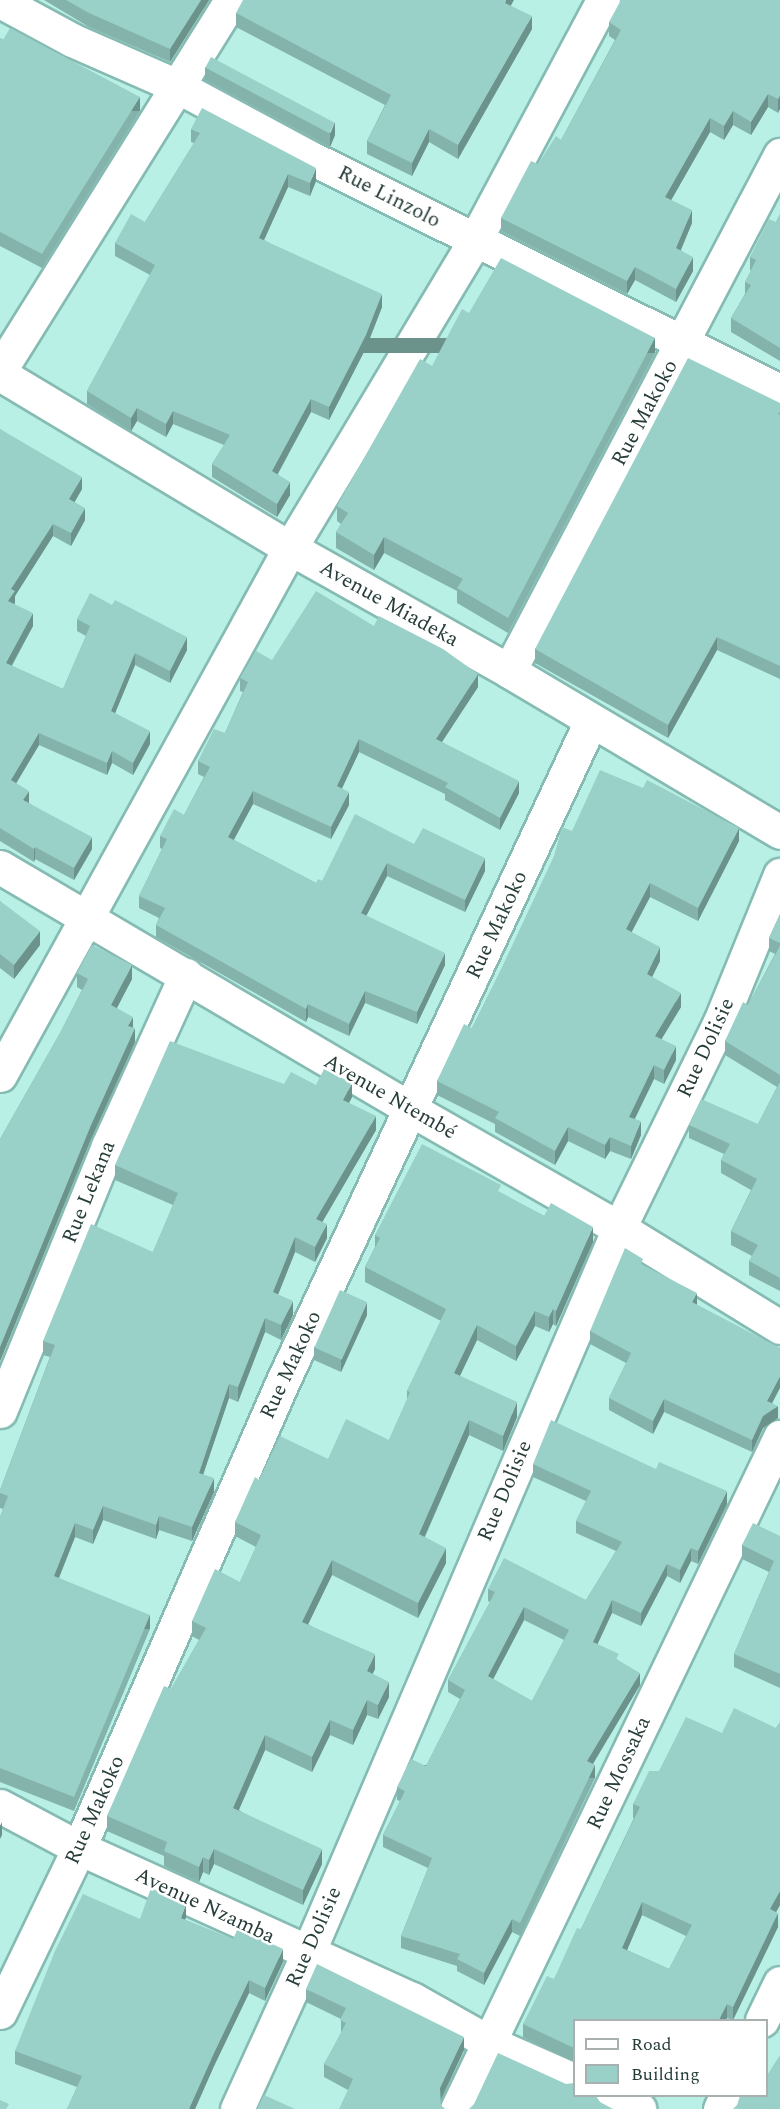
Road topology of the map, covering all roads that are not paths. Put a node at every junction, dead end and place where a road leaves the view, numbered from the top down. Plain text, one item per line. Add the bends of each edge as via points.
1 (231, 0) edge
2 (603, 0) edge
3 (0, 1) edge
4 (177, 86) junction
5 (780, 155) edge
6 (475, 240) junction
7 (682, 343) junction
8 (0, 372) edge
9 (780, 391) edge
10 (290, 548) junction
11 (509, 671) junction
12 (590, 723) junction
13 (780, 832) edge
14 (0, 867) edge
15 (780, 875) edge
16 (88, 919) junction
17 (186, 975) junction
18 (0, 1075) edge
19 (412, 1110) junction
20 (619, 1228) junction
21 (780, 1327) edge
22 (0, 1412) edge
23 (780, 1437) edge
24 (0, 1806) edge
25 (79, 1848) junction
26 (308, 1953) junction
27 (780, 1983) edge
28 (0, 2012) edge
29 (762, 2019) edge
30 (490, 2043) junction
31 (573, 2080) edge
32 (611, 2097) edge
33 (237, 2109) edge
34 (457, 2109) edge
35 (639, 2109) edge

1 - 4 street
2 - 6 street
3 - 4 street, Rue Linzolo via 72,40
4 - 6 street, Rue Linzolo
4 - 8 street
5 - 7 street, Rue Makoko
6 - 7 street, Rue Linzolo
6 - 10 street
7 - 9 street, Rue Linzolo
7 - 11 street, Rue Makoko
8 - 10 street, Avenue Miadeka
10 - 11 street, Avenue Miadeka
10 - 16 street
11 - 12 street, Avenue Miadeka
12 - 13 street, Avenue Miadeka
12 - 19 street, Rue Makoko
14 - 16 street, Avenue Ntembé
15 - 20 street, Rue Dolisie via 720,1022
16 - 17 street, Avenue Ntembé
16 - 18 street
17 - 19 street, Avenue Ntembé
17 - 22 street, Rue Lekana via 108,1146
19 - 20 street, Avenue Ntembé
19 - 25 street, Rue Makoko via 282,1383
20 - 21 street, Avenue Ntembé
20 - 26 street, Rue Dolisie
23 - 30 street, Rue Mossaka
24 - 25 street, Avenue Nzamba
25 - 26 street, Avenue Nzamba
25 - 28 street, Rue Makoko
26 - 30 street, Avenue Nzamba via 412,1999
26 - 33 street, Rue Dolisie
27 - 29 street
30 - 31 street, Avenue Nzamba
30 - 34 street, Rue Mossaka
32 - 35 street

